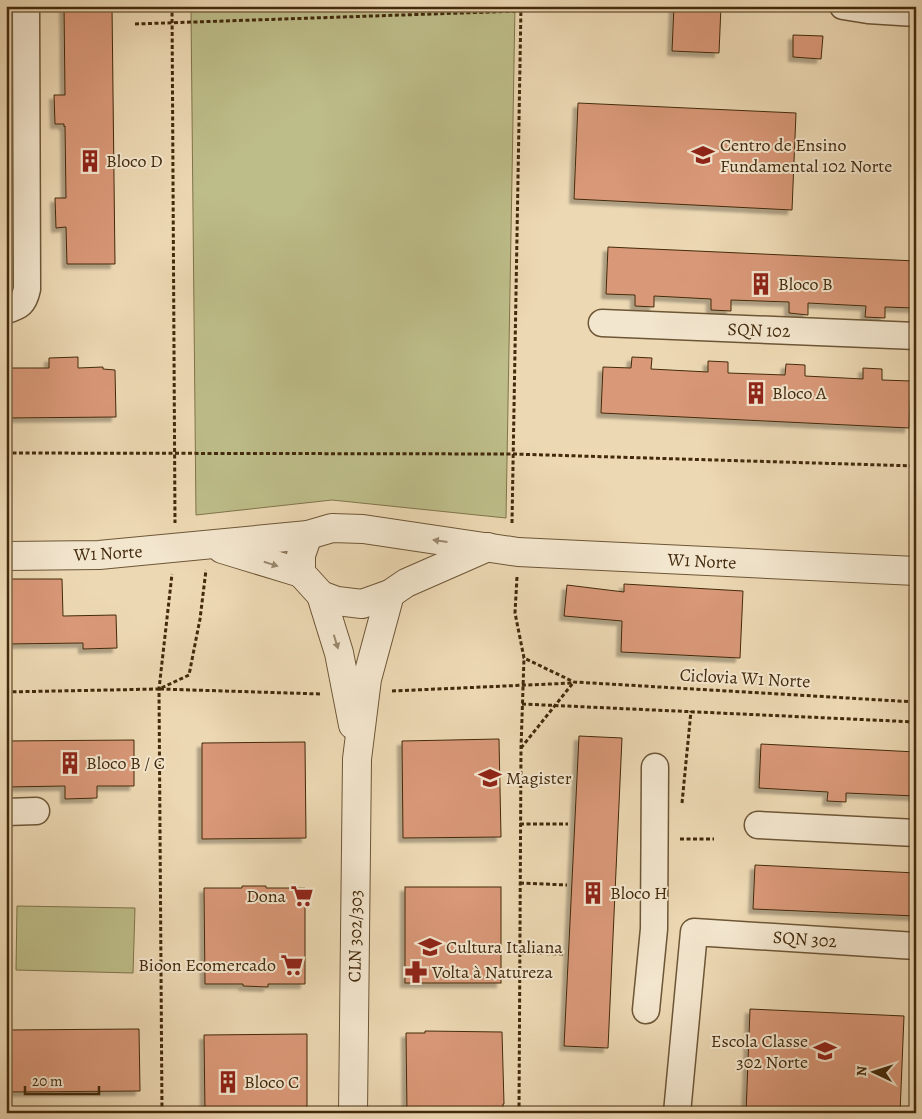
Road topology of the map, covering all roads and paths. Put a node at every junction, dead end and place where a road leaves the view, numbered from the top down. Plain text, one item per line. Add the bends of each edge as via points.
1 (26, 6) edge
2 (521, 6) edge
3 (843, 6) edge
4 (521, 11) junction
5 (916, 13) edge
6 (135, 24) dead end
7 (16, 84) edge
8 (6, 310) edge
9 (602, 323) dead end
10 (916, 336) edge
11 (6, 453) edge
12 (513, 454) junction
13 (916, 466) edge
14 (512, 523) dead end
15 (391, 534) junction
16 (308, 536) junction
17 (209, 546) junction
18 (488, 547) junction
19 (6, 556) edge
20 (916, 571) edge
21 (300, 573) junction
22 (398, 589) junction
23 (321, 595) junction
24 (524, 658) dead end
25 (916, 702) edge
26 (522, 704) junction
27 (556, 705) junction
28 (916, 722) edge
29 (520, 748) junction
30 (358, 759) junction
31 (655, 767) dead end
32 (36, 811) dead end
33 (6, 812) edge
34 (520, 824) junction
35 (568, 824) dead end
36 (758, 825) dead end
37 (916, 833) edge
38 (679, 839) dead end
39 (714, 839) dead end
40 (520, 883) junction
41 (567, 884) dead end
42 (654, 929) junction
43 (694, 932) junction
44 (916, 946) edge
45 (520, 952) junction
46 (565, 954) dead end
47 (646, 1010) dead end
48 (353, 1113) edge
49 (519, 1113) edge
50 (677, 1113) edge

1 - 7 street
2 - 4 path
3 - 5 street
4 - 6 path
4 - 12 path
7 - 8 street via 27,289 24,301
9 - 10 street, SQN 102
11 - 12 path
12 - 13 path
12 - 14 path
15 - 16 street via 332,528
18 -> 15 street, W1 Norte
15 - 22 street via 410,560
16 - 17 street, W1 Norte
16 - 21 street via 300,555
17 - 19 street, W1 Norte via 99,555
17 -> 21 street, W1 Norte
18 - 20 street, W1 Norte via 518,552
18 - 22 street
21 - 23 street
22 - 23 street via 362,604
22 - 30 street, CLN 302/303 via 367,679
23 -> 30 street, CLN 302/303 via 339,653
24 - 26 path
25 - 27 path, Ciclovia W1 Norte via 574,682
26 - 27 path
26 - 29 path
27 - 28 path
27 - 29 path
29 - 34 path
30 - 48 street, CLN 302/303
31 - 42 street
32 - 33 street
34 - 35 path
34 - 40 path
36 - 37 street
38 - 39 path
40 - 41 path
40 - 45 path
42 - 43 street, SQN 302
42 - 47 street
43 - 44 street, SQN 302
43 - 50 street
45 - 46 path
45 - 49 path

